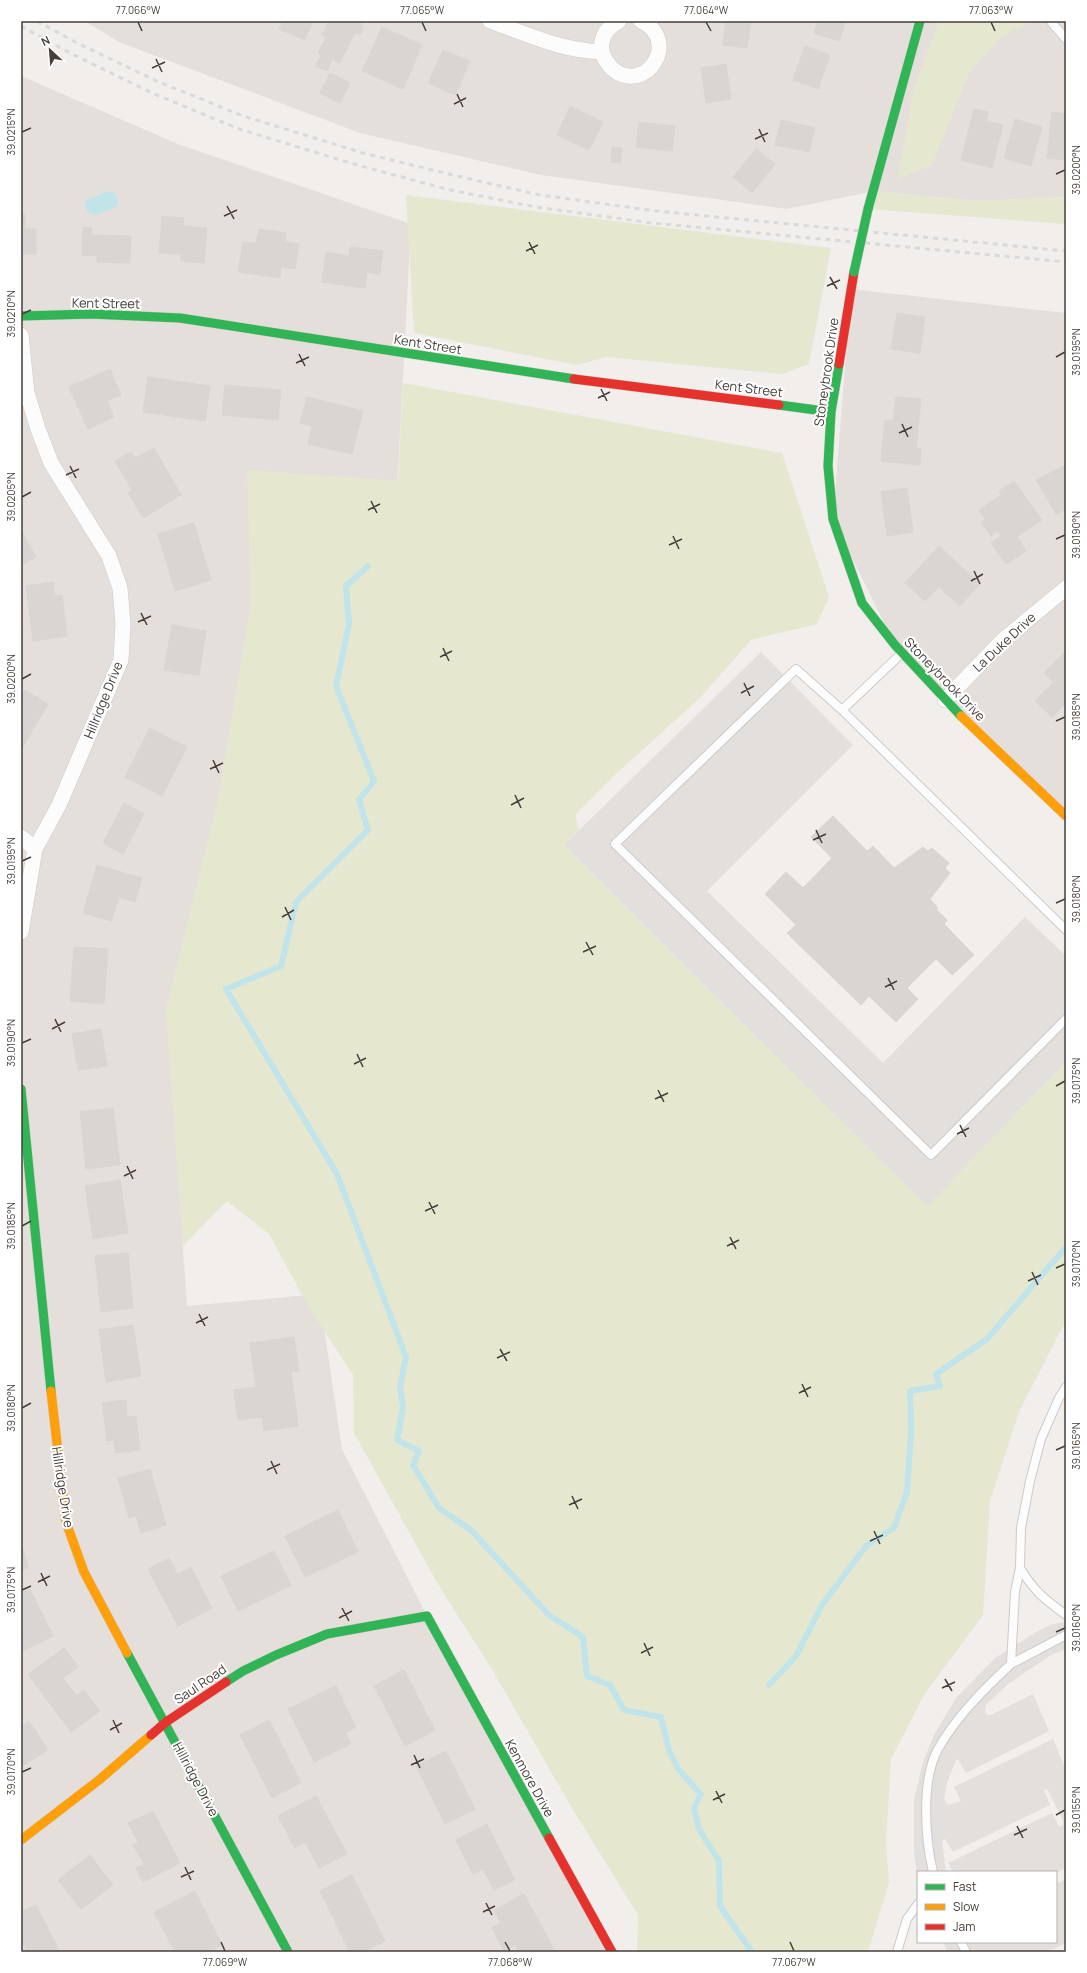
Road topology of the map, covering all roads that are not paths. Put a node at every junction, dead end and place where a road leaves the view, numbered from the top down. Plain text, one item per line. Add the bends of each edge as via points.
1 (490, 21) edge
2 (619, 21) edge
3 (641, 21) edge
4 (920, 21) edge
5 (1052, 23) dead end
6 (1066, 39) edge
7 (602, 52) junction
8 (21, 316) edge
9 (21, 335) edge
10 (831, 412) junction
11 (1066, 588) edge
12 (902, 653) junction
13 (945, 700) junction
14 (842, 710) junction
15 (1066, 816) edge
16 (21, 837) edge
17 (35, 849) junction
18 (1065, 928) edge
19 (21, 932) edge
20 (1066, 1018) edge
21 (21, 1089) edge
22 (1066, 1387) edge
23 (1020, 1568) junction
24 (427, 1616) joint
25 (1066, 1616) edge
26 (1066, 1635) edge
27 (1011, 1664) junction
28 (166, 1722) junction
29 (21, 1840) edge
30 (933, 1871) edge
31 (917, 1905) edge
32 (962, 1943) edge
33 (288, 1952) edge
34 (612, 1952) edge
35 (897, 1952) edge
36 (966, 1952) edge

1 - 7 street via 562,47 583,52
2 - 7 street via 605,34
3 - 7 street via 652,28 659,45 658,54 648,70 631,76 623,75 609,66
4 - 10 street, Stoneybrook Drive, bridge via 868,209 854,272
5 - 6 lane
8 - 10 street, Kent Street via 91,314 180,318 574,379
9 - 17 street, Hillridge Drive via 27,393 38,429 51,463 109,556 120,588 123,624 121,660 59,805
10 - 12 street, Stoneybrook Drive via 828,466 833,519 862,603
11 - 13 street, La Duke Drive via 1003,640
12 - 13 street, Stoneybrook Drive
12 - 14 lane
13 - 15 street, Stoneybrook Drive
14 - 18 lane
14 - 20 lane via 796,669 615,844 931,1155
16 - 17 street
17 - 19 street, Hillridge Drive
21 - 28 street, Hillridge Drive via 66,1522 84,1572
22 - 23 lane via 1041,1440 1030,1481 1022,1528
23 - 25 lane via 1033,1588
23 - 27 lane via 1015,1592
24 - 28 street, Saul Road via 327,1634 276,1654 243,1671
24 - 34 street, Kenmore Drive
26 - 27 lane
27 - 30 lane via 971,1705 938,1750 932,1766 926,1807
28 - 29 street, Saul Road via 99,1780
28 - 33 street, Hillridge Drive
31 - 35 lane via 907,1919
32 - 36 lane

